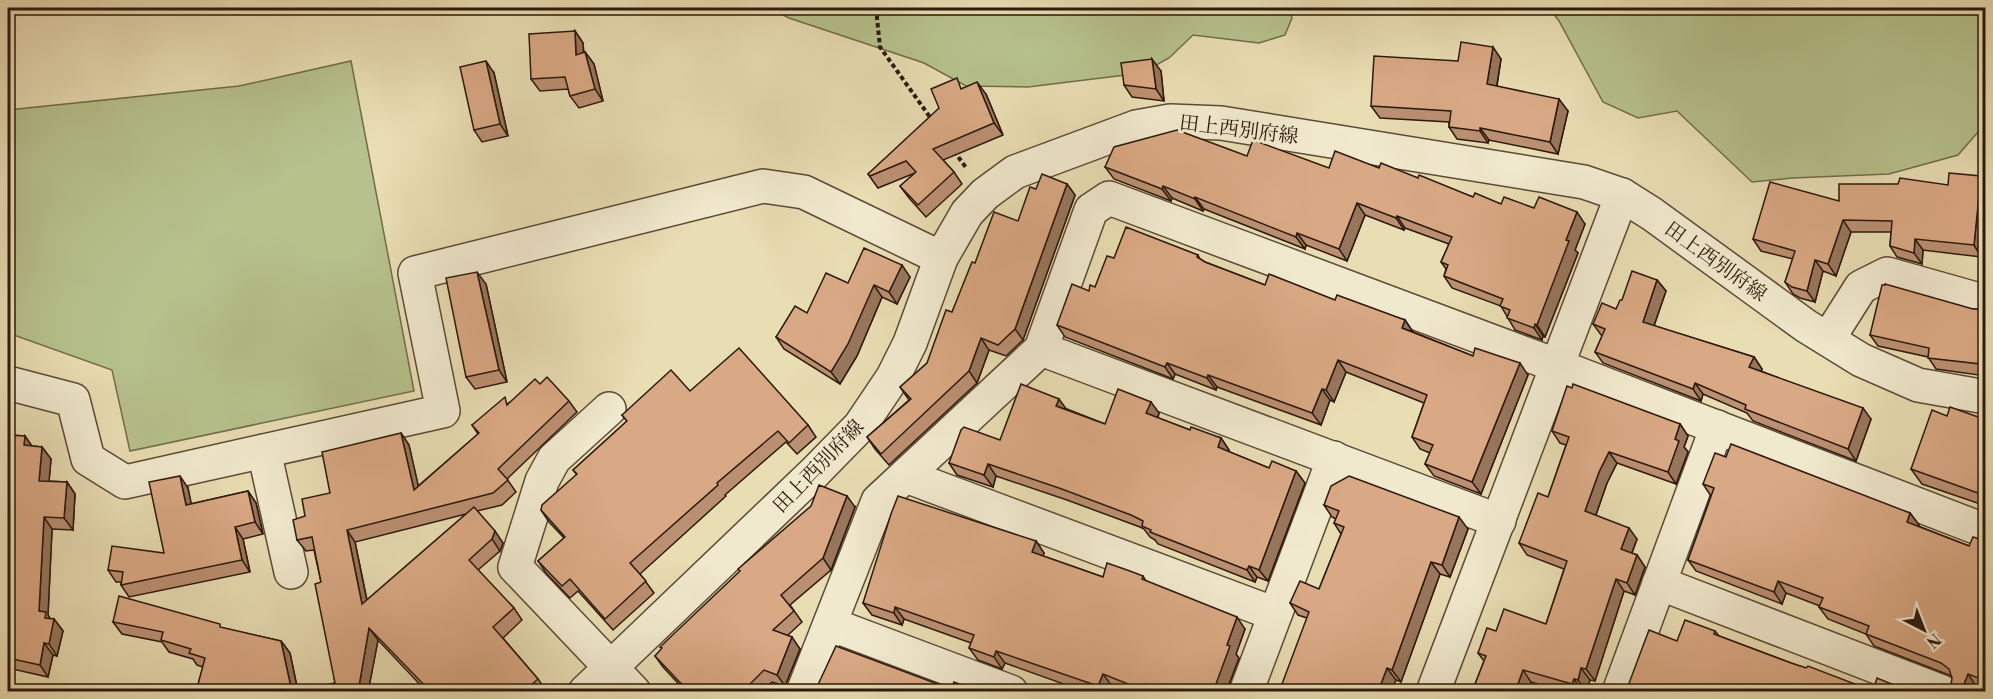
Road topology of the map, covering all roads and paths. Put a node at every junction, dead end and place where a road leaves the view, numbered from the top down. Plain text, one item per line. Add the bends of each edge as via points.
1 (877, 8) edge
2 (936, 126) edge
3 (950, 145) edge
4 (985, 194) junction
5 (1622, 195) junction
6 (941, 258) junction
7 (1986, 302) edge
8 (1828, 339) junction
9 (1041, 349) junction
10 (1558, 366) junction
11 (8, 383) edge
12 (1986, 397) edge
13 (609, 408) dead end
14 (1717, 427) junction
15 (264, 451) junction
16 (1334, 458) junction
17 (906, 476) junction
18 (1499, 520) junction
19 (1986, 531) edge
20 (291, 572) dead end
21 (1659, 583) junction
22 (1275, 614) junction
23 (830, 624) junction
24 (611, 667) junction
25 (585, 692) edge
26 (634, 692) edge
27 (803, 692) edge
28 (1011, 692) edge
29 (1246, 692) edge
30 (1433, 692) edge
31 (1619, 692) edge
32 (1942, 692) edge

1 - 2 path via 880,47
3 - 4 path
4 - 5 street, 田上西別府線 via 1015,172 1065,152 1136,127 1170,121 1221,123 1572,180
4 - 6 street, 田上西別府線 via 967,213
5 - 8 street, 田上西別府線
5 - 10 street
6 - 15 street via 804,192 763,186 415,273 443,411
6 - 24 street, 田上西別府線 via 910,343 860,426
7 - 8 street via 1887,274 1861,287
8 - 12 street, 田上西別府線 via 1861,360 1918,385
9 - 10 street via 1091,210 1109,198
9 - 16 street
9 - 17 street
10 - 14 street
10 - 18 street
11 - 15 street via 73,400 88,459 125,482
13 - 24 street via 554,459 542,481 515,567
14 - 19 street
14 - 21 street
15 - 20 street
16 - 18 street
16 - 22 street
17 - 22 street
17 - 23 street via 878,501
18 - 30 street
21 - 31 street
21 - 32 street
22 - 29 street
23 - 27 street
23 - 28 street
24 - 25 street, 田上西別府線
24 - 26 street

